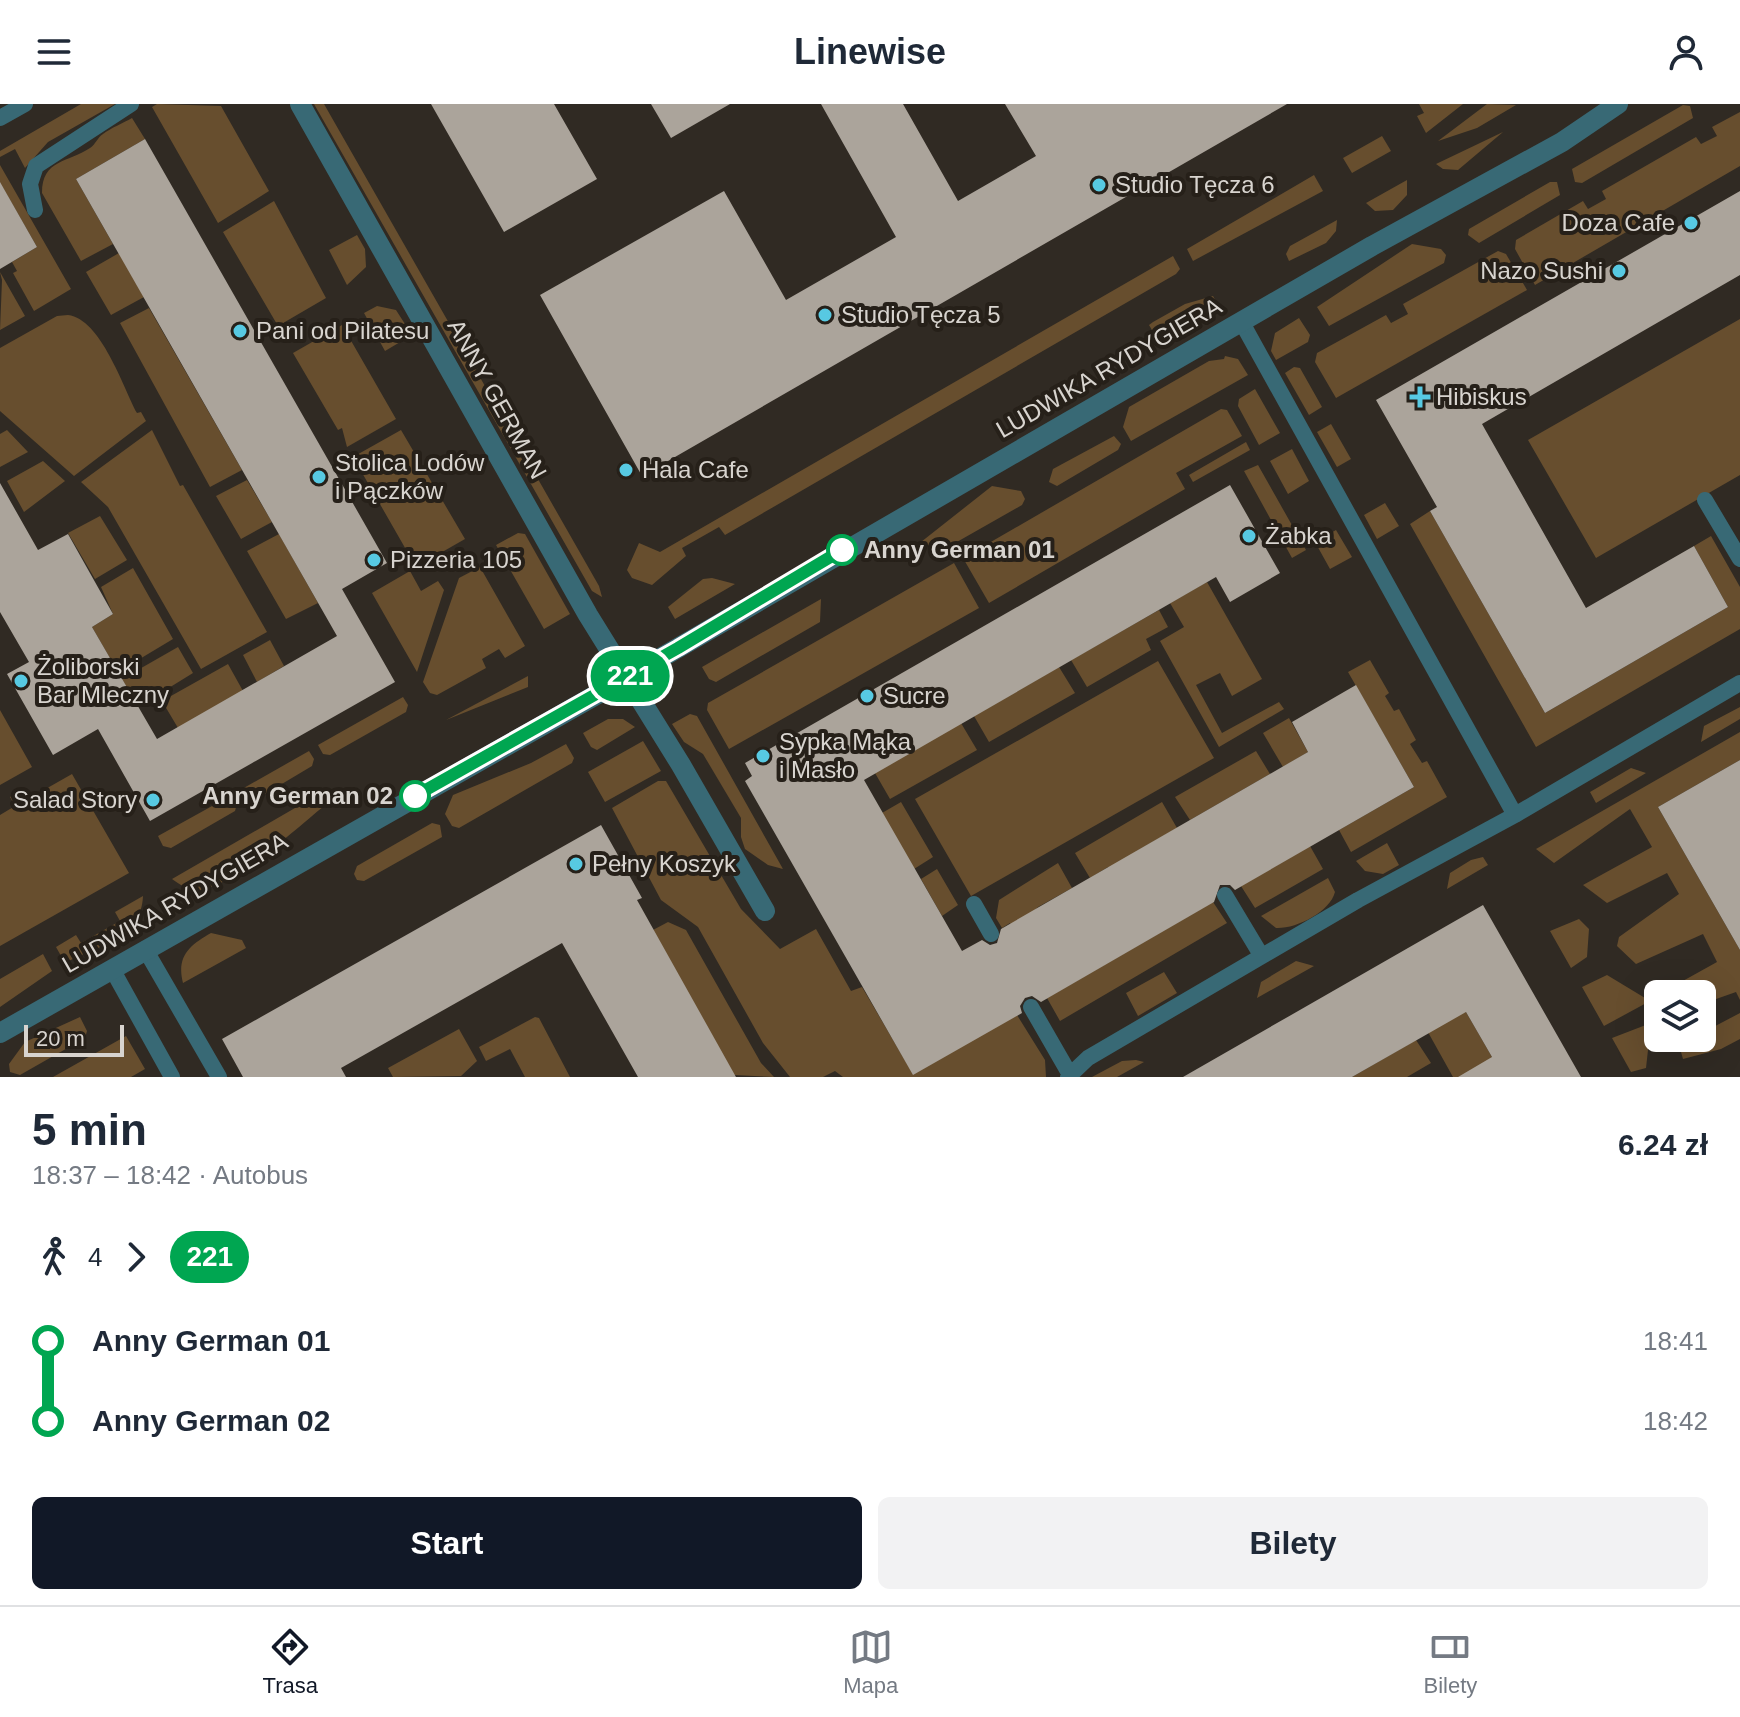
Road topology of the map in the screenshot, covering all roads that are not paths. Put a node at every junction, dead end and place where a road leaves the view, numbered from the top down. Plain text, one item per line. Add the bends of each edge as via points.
1 (25, 104) edge
2 (131, 104) edge
3 (300, 104) edge
4 (1618, 104) edge
5 (0, 118) edge
6 (35, 210) dead end
7 (1241, 321) junction
8 (1705, 500) dead end
9 (1740, 559) edge
10 (626, 678) junction
11 (1740, 683) edge
12 (1515, 815) junction
13 (1225, 895) dead end
14 (974, 904) dead end
15 (765, 911) dead end
16 (991, 934) dead end
17 (145, 949) junction
18 (1261, 955) junction
19 (112, 969) junction
20 (1031, 1007) dead end
21 (0, 1033) edge
22 (1069, 1075) edge
23 (172, 1077) edge
24 (219, 1077) edge

1 - 5 lane
2 - 6 lane via 36,166 30,184
3 - 10 street, ANNY GERMAN
4 - 7 street, LUDWIKA RYDYGIERA via 1549,149
7 - 10 street, LUDWIKA RYDYGIERA
7 - 12 lane
8 - 9 lane
10 - 15 street
10 - 17 street, LUDWIKA RYDYGIERA
11 - 12 lane
12 - 18 lane
13 - 18 lane
14 - 16 lane
17 - 19 street, LUDWIKA RYDYGIERA
17 - 24 lane
18 - 22 lane via 1088,1058
19 - 21 street, LUDWIKA RYDYGIERA
19 - 23 lane
20 - 22 lane

